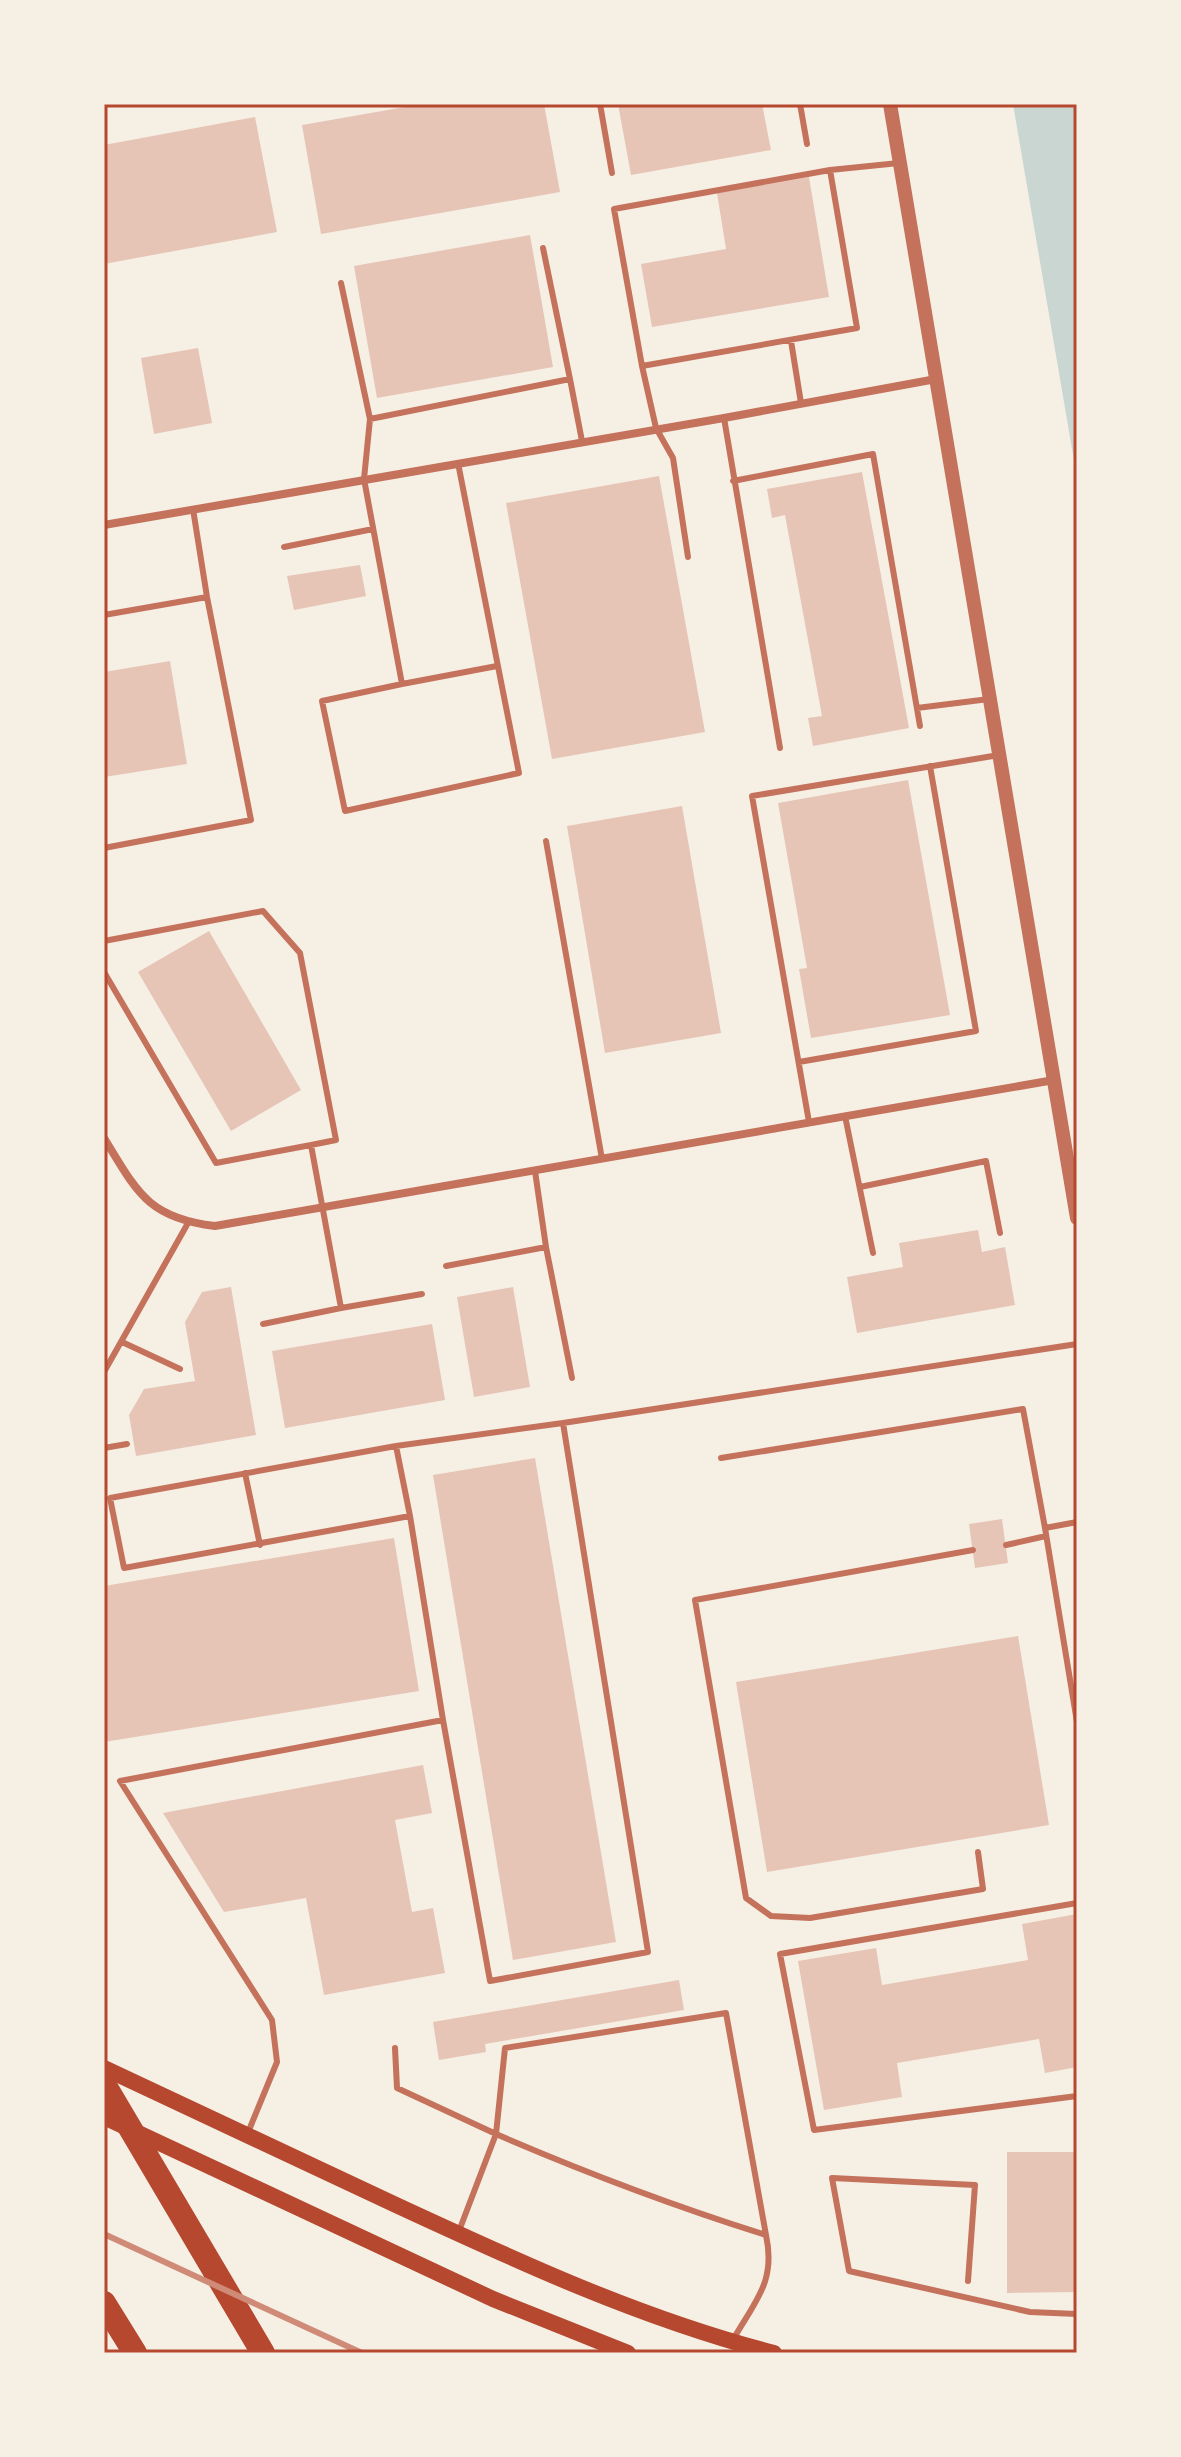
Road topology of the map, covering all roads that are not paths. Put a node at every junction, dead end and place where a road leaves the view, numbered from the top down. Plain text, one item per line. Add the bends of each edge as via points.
1 (600, 104) edge
2 (800, 104) edge
3 (890, 104) edge
4 (807, 144) dead end
5 (899, 163) junction
6 (830, 170) junction
7 (612, 173) dead end
8 (543, 248) dead end
9 (341, 283) dead end
10 (791, 341) junction
11 (642, 366) junction
12 (570, 379) junction
13 (936, 379) junction
14 (801, 403) junction
15 (724, 418) junction
16 (370, 419) junction
17 (656, 428) junction
18 (582, 441) junction
19 (458, 463) junction
20 (364, 479) junction
21 (733, 481) junction
22 (193, 509) junction
23 (104, 525) edge
24 (373, 529) junction
25 (284, 547) dead end
26 (688, 557) dead end
27 (207, 597) junction
28 (104, 615) edge
29 (497, 666) junction
30 (402, 684) junction
31 (990, 699) junction
32 (917, 708) junction
33 (920, 726) dead end
34 (780, 748) dead end
35 (999, 755) junction
36 (930, 766) junction
37 (546, 841) dead end
38 (104, 848) edge
39 (104, 941) edge
40 (104, 972) edge
41 (799, 1062) junction
42 (1054, 1080) junction
43 (845, 1116) junction
44 (809, 1122) junction
45 (104, 1138) edge
46 (311, 1145) junction
47 (602, 1159) junction
48 (535, 1171) junction
49 (860, 1187) junction
50 (323, 1208) junction
51 (1077, 1218) edge
52 (188, 1223) junction
53 (1000, 1233) dead end
54 (546, 1247) junction
55 (873, 1253) dead end
56 (446, 1266) dead end
57 (422, 1294) dead end
58 (341, 1308) junction
59 (263, 1324) dead end
60 (122, 1342) junction
61 (1077, 1344) edge
62 (180, 1369) dead end
63 (104, 1372) edge
64 (572, 1378) dead end
65 (563, 1423) junction
66 (127, 1444) dead end
67 (396, 1446) junction
68 (104, 1448) edge
69 (721, 1458) dead end
70 (245, 1473) junction
71 (410, 1516) junction
72 (1077, 1522) edge
73 (1046, 1532) junction
74 (260, 1545) junction
75 (1006, 1545) dead end
76 (973, 1550) dead end
77 (443, 1720) junction
78 (1077, 1722) edge
79 (978, 1852) dead end
80 (1077, 1903) edge
81 (395, 2048) dead end
82 (104, 2068) edge
83 (104, 2084) edge
84 (1077, 2096) edge
85 (104, 2117) edge
86 (496, 2134) junction
87 (247, 2135) junction
88 (458, 2234) junction
89 (766, 2235) junction
90 (968, 2281) dead end
91 (108, 2310) edge
92 (1077, 2314) edge
93 (732, 2342) junction
94 (135, 2353) edge
95 (263, 2353) edge
96 (628, 2353) edge
97 (774, 2353) edge

1 - 7 lane
2 - 4 lane
3 - 5 street
5 - 6 lane
5 - 13 street
6 - 10 lane via 857,328
6 - 11 lane via 614,209
8 - 12 lane
9 - 16 lane
10 - 11 lane
10 - 14 lane
11 - 17 lane
12 - 16 lane
12 - 18 lane
13 - 14 street
13 - 31 street
14 - 15 street
15 - 17 street
15 - 21 lane
16 - 20 lane
17 - 18 street
17 - 26 lane via 673,458
18 - 19 street
19 - 20 street
19 - 29 lane
20 - 22 street
20 - 24 lane
21 - 32 lane via 873,454
21 - 34 lane
22 - 23 street
22 - 27 lane
24 - 25 lane
24 - 30 lane
27 - 28 lane
27 - 38 lane via 251,820
29 - 30 lane
29 - 30 lane via 519,773 345,811 322,701
31 - 32 lane
31 - 35 street
32 - 33 lane
35 - 36 lane
35 - 42 street
36 - 41 lane via 976,1031
36 - 41 lane via 752,796
37 - 47 lane
39 - 46 lane via 263,911 300,953 336,1140
40 - 46 lane via 216,1163
41 - 44 lane
42 - 43 street
42 - 51 street
43 - 44 street
43 - 49 lane
44 - 47 street
45 - 52 street via 145,1199
46 - 50 lane
47 - 48 street
48 - 50 street
48 - 54 lane
49 - 53 lane via 986,1161
49 - 55 lane
50 - 52 street via 215,1226
50 - 58 lane
52 - 60 lane
54 - 56 lane
54 - 64 lane
57 - 58 lane
58 - 59 lane
60 - 62 lane
60 - 63 lane
61 - 65 lane
65 - 67 lane
65 - 77 lane via 648,1952 490,1981
66 - 68 lane
67 - 70 lane
67 - 71 lane
69 - 73 lane via 1023,1409
70 - 74 lane
70 - 74 lane via 110,1498 124,1568
71 - 74 lane
71 - 77 lane
72 - 73 lane
73 - 75 lane
73 - 78 lane
76 - 79 lane via 695,1600 746,1898 771,1916 810,1918 983,1889
77 - 87 lane via 120,1781 272,2020 277,2062
80 - 84 lane via 780,1954 814,2130
81 - 86 lane via 397,2088
82 - 87 main road
83 - 95 highway
85 - 96 main road via 493,2299
86 - 88 lane
86 - 89 lane
86 - 89 lane via 505,2048 726,2013
87 - 88 main road
88 - 93 main road via 611,2301
89 - 93 lane via 771,2257 765,2285
90 - 92 lane via 975,2185 832,2178 849,2271 1030,2312
91 - 94 highway
93 - 97 main road

